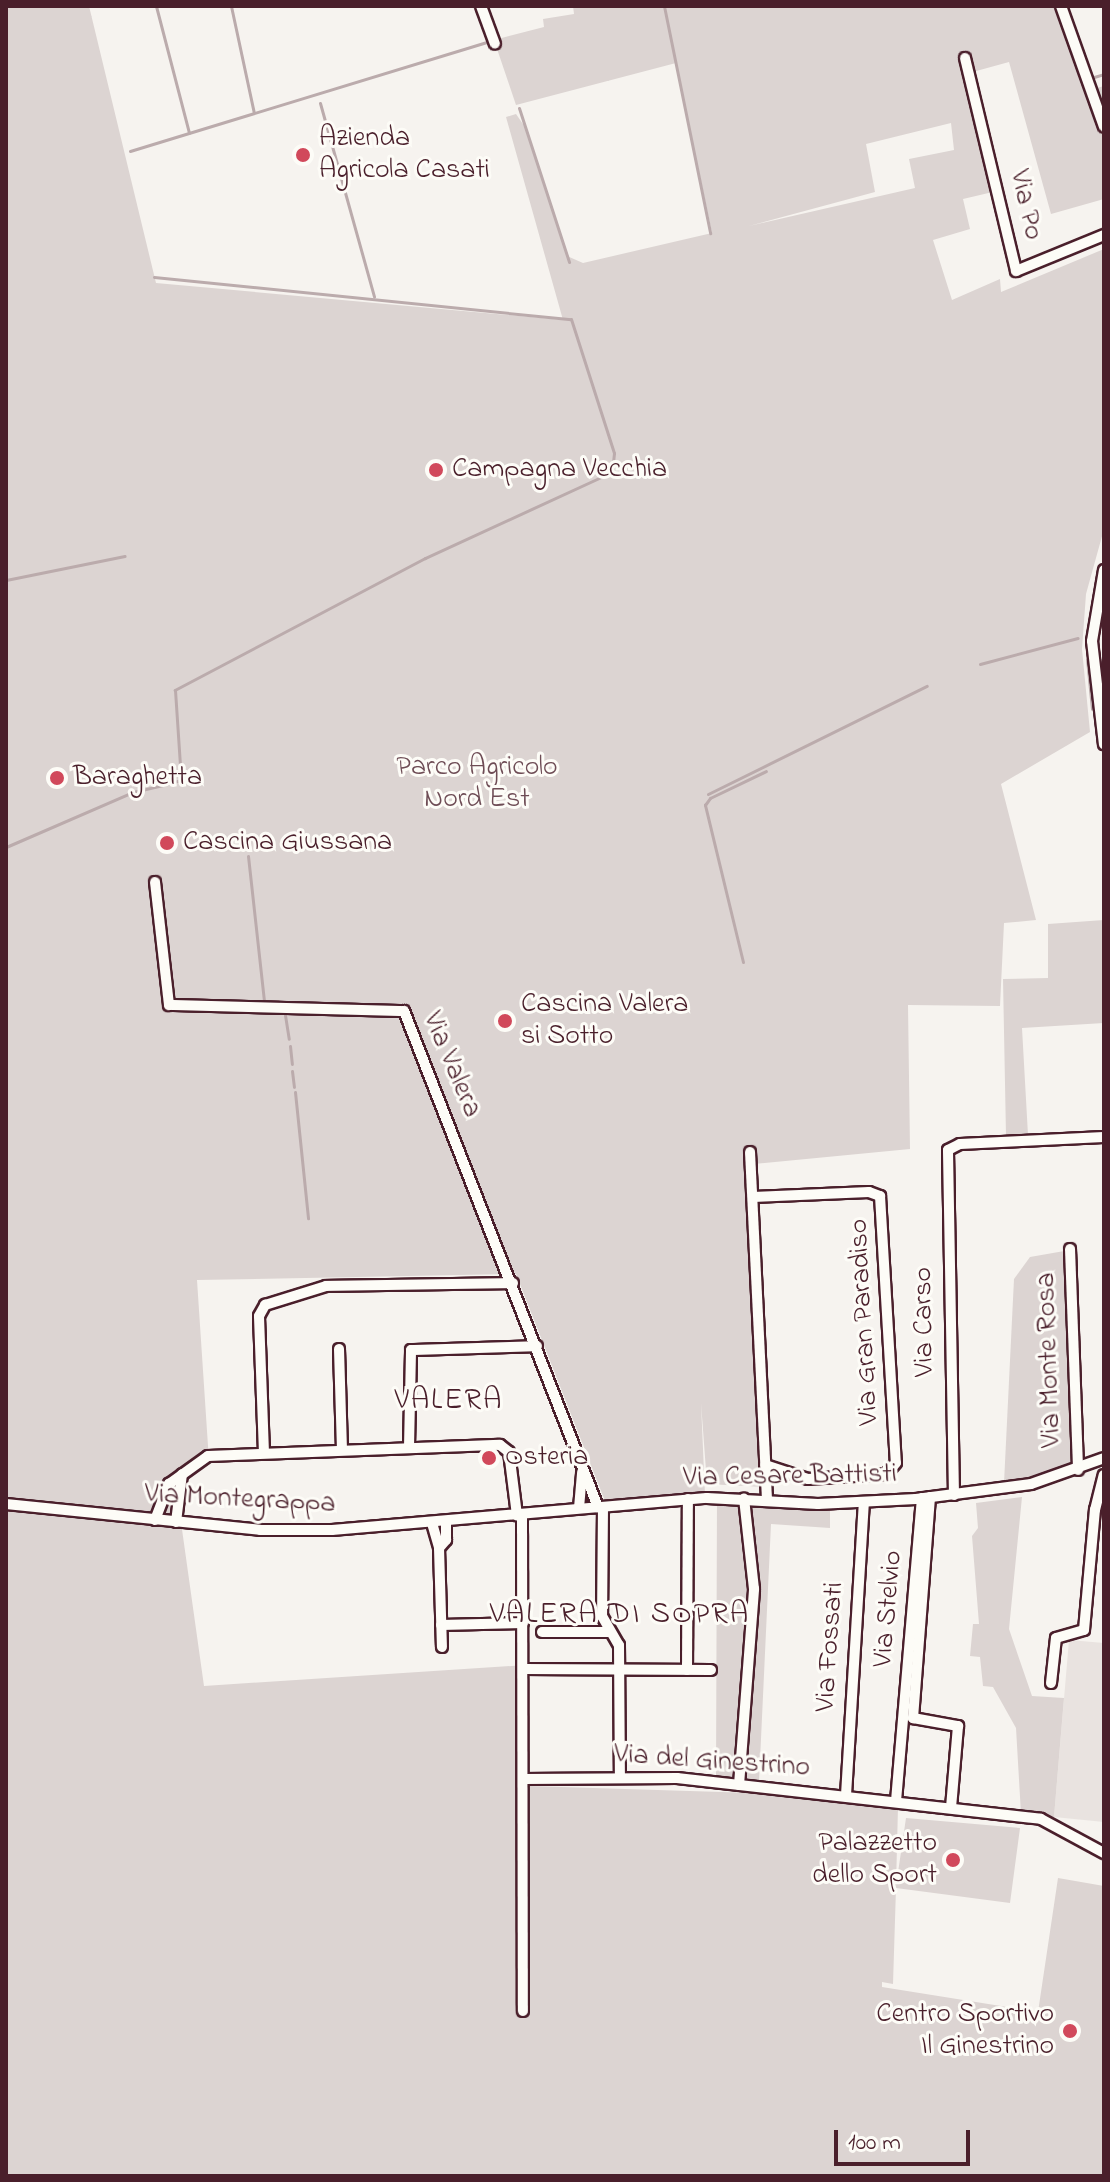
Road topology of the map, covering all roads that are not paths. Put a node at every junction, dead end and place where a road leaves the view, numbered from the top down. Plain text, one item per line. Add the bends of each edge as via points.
1 (481, 6) edge
2 (1061, 6) edge
3 (495, 44) dead end
4 (965, 58) dead end
5 (1104, 127) edge
6 (1104, 235) edge
7 (1104, 570) edge
8 (1092, 637) junction
9 (1104, 637) edge
10 (1104, 744) edge
11 (155, 882) dead end
12 (1104, 1137) edge
13 (750, 1152) dead end
14 (753, 1197) junction
15 (1070, 1249) dead end
16 (513, 1283) junction
17 (537, 1346) junction
18 (339, 1349) dead end
19 (409, 1447) junction
20 (342, 1450) junction
21 (264, 1453) junction
22 (1104, 1458) edge
23 (765, 1465) junction
24 (184, 1469) junction
25 (1078, 1470) junction
26 (582, 1472) junction
27 (1104, 1475) edge
28 (954, 1495) junction
29 (926, 1498) junction
30 (688, 1499) junction
31 (744, 1499) junction
32 (767, 1501) junction
33 (864, 1503) junction
34 (6, 1504) edge
35 (601, 1507) junction
36 (579, 1508) junction
37 (1099, 1510) edge
38 (520, 1514) junction
39 (155, 1520) junction
40 (176, 1522) junction
41 (446, 1522) junction
42 (432, 1523) junction
43 (439, 1548) junction
44 (523, 1623) junction
45 (441, 1625) junction
46 (542, 1632) dead end
47 (608, 1632) junction
48 (442, 1647) dead end
49 (524, 1669) junction
50 (620, 1669) junction
51 (687, 1670) junction
52 (711, 1670) dead end
53 (1051, 1683) dead end
54 (908, 1720) junction
55 (620, 1777) junction
56 (524, 1779) junction
57 (739, 1785) junction
58 (846, 1795) junction
59 (896, 1801) junction
60 (951, 1808) junction
61 (1104, 1853) edge
62 (523, 2011) dead end

1 - 3 street
2 - 5 street
4 - 6 street, Via Po via 1016,271
7 - 8 street
8 - 9 street
8 - 10 street
11 - 16 street, Via Valera via 169,1005 404,1011
12 - 28 street, Via Carso via 950,1148
13 - 14 street
14 - 23 street
14 - 23 street, Via Gran Paradiso via 869,1192 880,1196 896,1463 886,1474 812,1479 790,1477
15 - 25 street, Via Monte Rosa
16 - 17 street, Via Valera
16 - 21 street via 326,1286 265,1305 259,1316
17 - 19 street via 411,1350
17 - 26 street, Via Valera
18 - 20 street
19 - 20 street
19 - 38 street via 506,1447
20 - 21 street
21 - 24 street via 208,1456
22 - 25 street, Via Cesare Battisti
23 - 32 street
24 - 39 street via 164,1491
24 - 40 street via 176,1490
25 - 28 street, Via Cesare Battisti via 1026,1485
26 - 35 street, Via Valera
26 - 36 street, Via Valera
27 - 37 street
28 - 29 street, Via Cesare Battisti
29 - 33 street, Via Cesare Battisti
29 - 54 street, Via Stelvio
30 - 31 street, Via Cesare Battisti
30 - 35 street, Via Cesare Battisti
30 - 51 street
31 - 32 street, Via Cesare Battisti
31 - 57 street via 755,1581
32 - 33 street, Via Cesare Battisti
33 - 58 street, Via Fossati
34 - 39 street, Via Montegrappa
35 - 36 street, Via Cesare Battisti
35 - 47 street via 602,1616
36 - 38 street, Via Cesare Battisti
37 - 53 street via 1084,1630 1056,1638
38 - 41 street, Via Montegrappa
38 - 44 street
39 - 40 street, Via Montegrappa
40 - 42 street, Via Montegrappa via 285,1531
41 - 42 street, Via Montegrappa
41 - 43 street via 446,1540
42 - 43 street
43 - 45 street
44 - 45 street
44 - 49 street
45 - 48 street
46 - 47 street
47 - 50 street via 619,1643
49 - 50 street
49 - 56 street
50 - 51 street
50 - 55 street
51 - 52 street
54 - 59 street, Via Stelvio
54 - 60 street via 958,1726
55 - 56 street, Via del Ginestrino
55 - 57 street, Via del Ginestrino
56 - 62 street
57 - 58 street, Via del Ginestrino
58 - 59 street, Via del Ginestrino
59 - 60 street, Via del Ginestrino
60 - 61 street, Via del Ginestrino via 1045,1819

